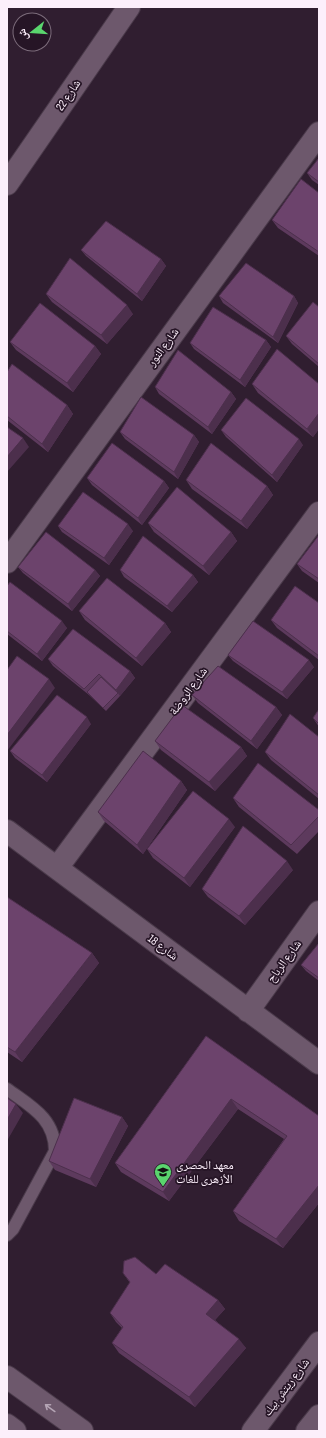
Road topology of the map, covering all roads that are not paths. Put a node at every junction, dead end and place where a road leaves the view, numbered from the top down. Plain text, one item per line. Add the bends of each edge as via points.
1 (129, 7) edge
2 (319, 133) edge
3 (7, 184) edge
4 (319, 513) edge
5 (7, 562) edge
6 (7, 831) edge
7 (57, 868) junction
8 (319, 912) edge
9 (248, 1011) junction
10 (319, 1063) edge
11 (7, 1089) edge
12 (7, 1235) edge
13 (319, 1343) edge
14 (7, 1377) edge
15 (319, 1416) edge
16 (7, 1425) edge
17 (15, 1431) edge
18 (82, 1431) edge
19 (253, 1431) edge
20 (308, 1431) edge

1 - 3 street, شارع 22
2 - 5 street, شارع النور
4 - 7 street, شارع الروضة
6 - 7 street, شارع 18
7 - 9 street, شارع 18
8 - 9 street, شارع الرباح
9 - 10 street, شارع 18
11 - 12 lane via 47,1121 55,1141 55,1151 13,1229
13 - 19 street, شارع ريتش بيك
18 -> 14 street
15 - 20 street
16 - 17 street

